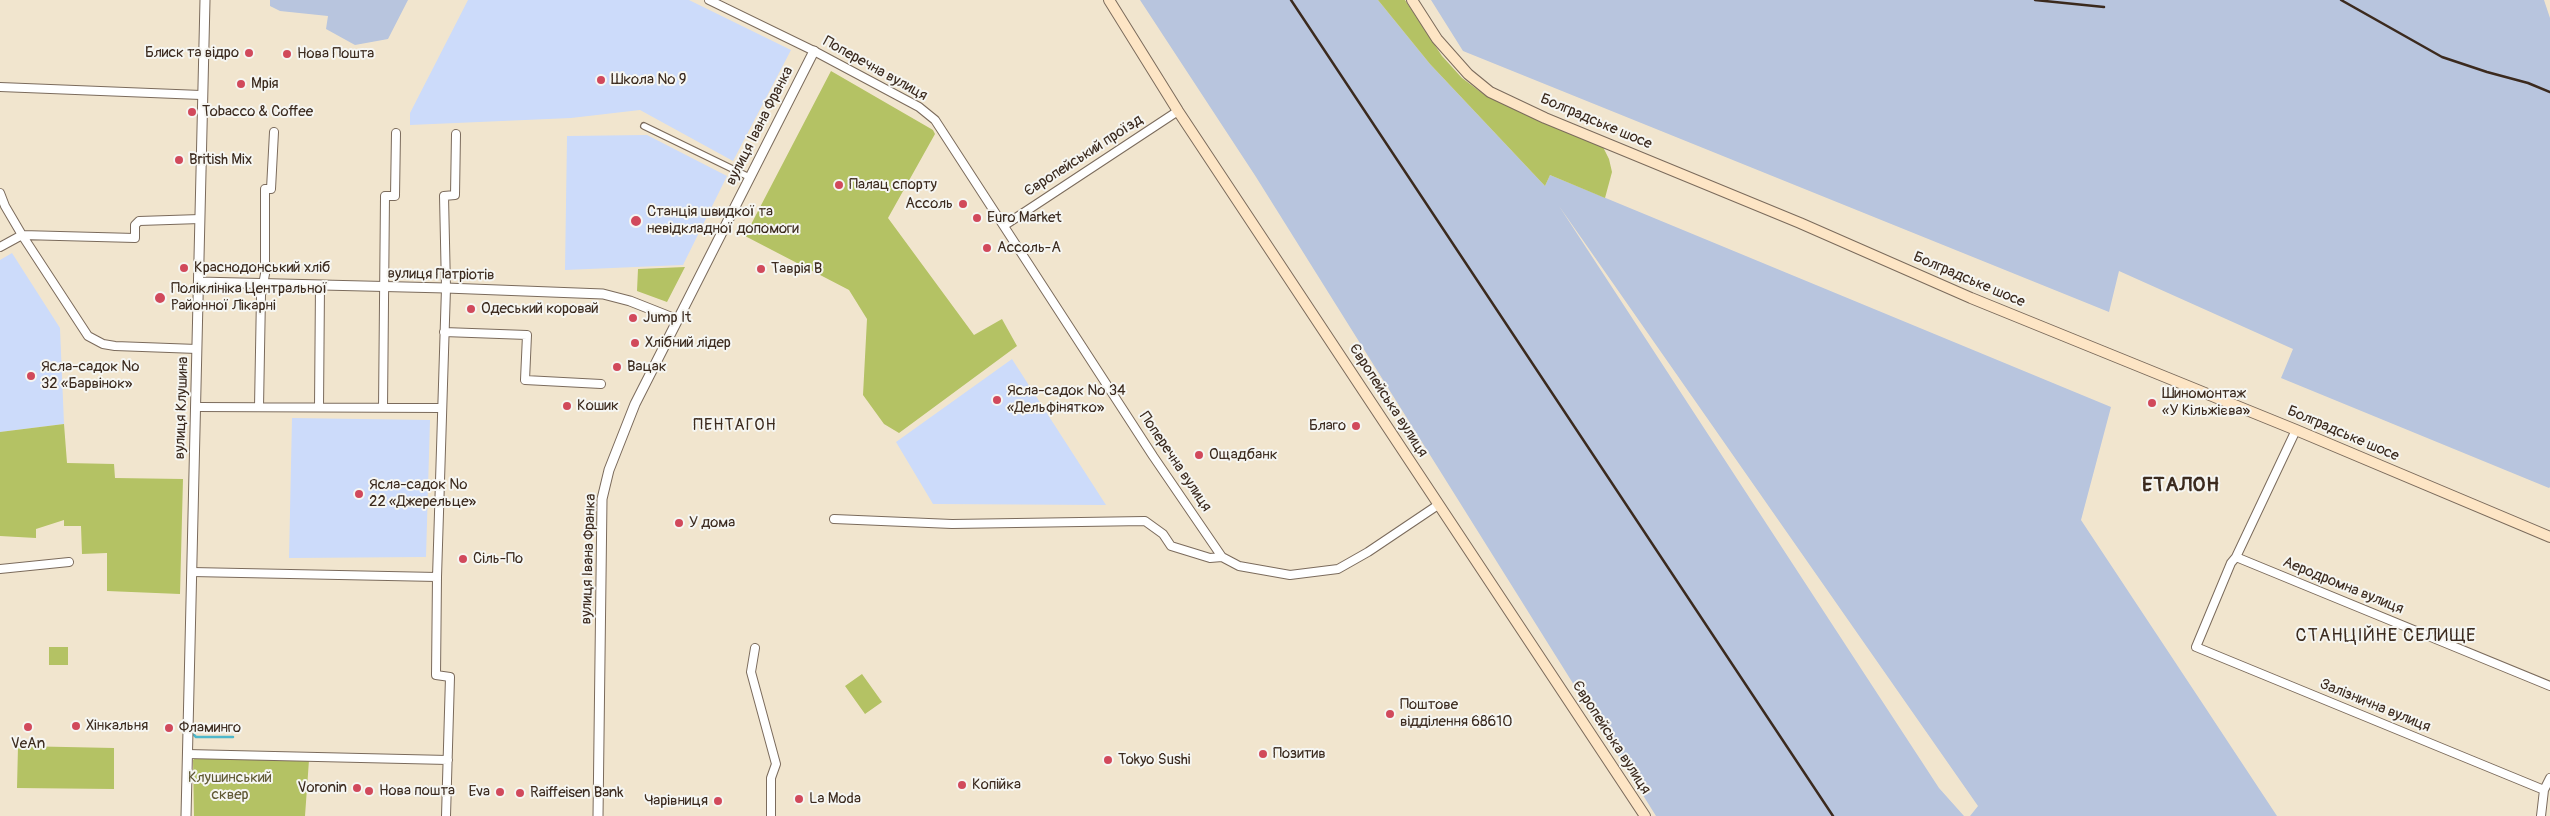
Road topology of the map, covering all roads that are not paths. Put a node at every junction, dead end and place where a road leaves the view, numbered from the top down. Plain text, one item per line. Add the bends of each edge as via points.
1 (205, 0) edge
2 (709, 0) edge
3 (1109, 0) edge
4 (1412, 0) edge
5 (814, 51) junction
6 (0, 87) edge
7 (202, 95) junction
8 (1178, 111) junction
9 (644, 126) dead end
10 (274, 132) dead end
11 (396, 133) dead end
12 (456, 134) dead end
13 (749, 177) junction
14 (0, 194) edge
15 (200, 219) junction
16 (1005, 225) junction
17 (22, 235) junction
18 (0, 247) edge
19 (199, 282) junction
20 (263, 284) junction
21 (320, 286) junction
22 (385, 287) junction
23 (446, 288) junction
24 (678, 320) junction
25 (444, 332) junction
26 (197, 349) junction
27 (601, 384) dead end
28 (197, 407) junction
29 (258, 407) junction
30 (319, 408) junction
31 (383, 408) junction
32 (442, 408) junction
33 (2296, 430) junction
34 (1438, 505) junction
35 (834, 519) dead end
36 (2550, 537) edge
37 (1222, 557) junction
38 (2236, 557) junction
39 (69, 562) dead end
40 (0, 569) edge
41 (192, 572) junction
42 (437, 577) junction
43 (755, 648) dead end
44 (2550, 686) edge
45 (187, 754) junction
46 (448, 760) junction
47 (2550, 778) edge
48 (2544, 790) junction
49 (186, 816) edge
50 (446, 816) edge
51 (598, 816) edge
52 (771, 816) edge
53 (1645, 816) edge
54 (2541, 816) edge

1 - 7 street, вулиця Клушина
2 - 5 street, Поперечна вулиця
3 - 8 main road, Європейська вулиця
4 - 33 main road, Болградське шосе via 1448,53 1490,92 1970,298
5 - 13 street, вулиця Івана Франка
5 - 16 street, Поперечна вулиця via 919,107 935,120
6 - 7 street
7 - 15 street, вулиця Клушина
8 - 16 street, Європейський проїзд
8 - 34 main road, Європейська вулиця
9 - 13 street
10 - 20 street via 271,189 265,189
11 - 22 street via 395,196 385,196
12 - 23 street via 455,195 444,196
13 - 24 street, вулиця Івана Франка
14 - 17 street
15 - 17 street via 145,219 135,225 134,238
15 - 19 street, вулиця Клушина
16 - 37 street, Поперечна вулиця
17 - 18 street
17 - 26 street via 88,336 103,344 123,347
19 - 20 street, вулиця Патріотів
19 - 26 street, вулиця Клушина
20 - 21 street, вулиця Патріотів
20 - 29 street
21 - 22 street, вулиця Патріотів
21 - 30 street
22 - 23 street, вулиця Патріотів
22 - 31 street
23 - 24 street, вулиця Патріотів via 603,294
23 - 25 street
24 - 51 street, вулиця Івана Франка via 634,404 609,470 602,499
25 - 27 street via 527,335 525,380
25 - 32 street
26 - 28 street, вулиця Клушина
28 - 29 street
28 - 41 street, вулиця Клушина
29 - 30 street
30 - 31 street
31 - 32 street
32 - 42 street
33 - 36 main road, Болградське шосе
33 - 38 street
34 - 37 street via 1338,569 1290,575 1239,566
34 - 53 main road, Європейська вулиця
35 - 37 street via 952,524 1145,521 1163,534 1171,546 1210,558
38 - 44 street, Аеродромна вулиця
38 - 48 street, Залізнична вулиця via 2196,647
39 - 40 street
41 - 42 street
41 - 45 street, вулиця Клушина
42 - 46 street via 436,675 450,677
43 - 52 street via 752,672 776,764 771,778
45 - 46 street
45 - 49 street, вулиця Клушина
46 - 50 street
47 - 48 street
48 - 54 street

